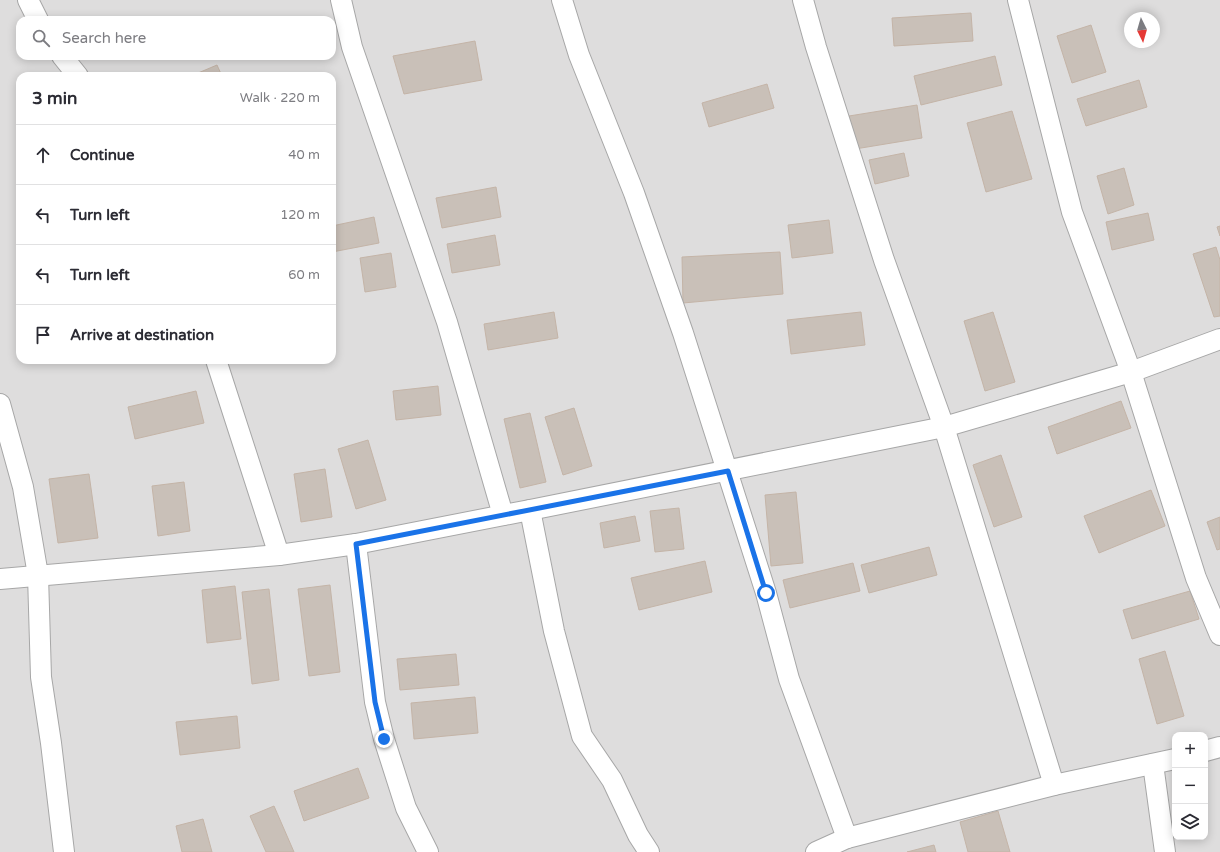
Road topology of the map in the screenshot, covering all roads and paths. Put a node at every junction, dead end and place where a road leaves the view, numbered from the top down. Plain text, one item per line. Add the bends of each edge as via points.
1 (28, 0) edge
2 (341, 0) edge
3 (562, 0) edge
4 (803, 0) edge
5 (1018, 0) edge
6 (36, 16) edge
7 (65, 60) edge
8 (75, 72) edge
9 (1220, 339) edge
10 (217, 364) edge
11 (1131, 372) junction
12 (0, 404) edge
13 (944, 427) junction
14 (728, 471) junction
15 (530, 510) junction
16 (503, 514) junction
17 (356, 544) junction
18 (278, 555) junction
19 (38, 575) junction
20 (0, 579) edge
21 (1220, 635) edge
22 (1220, 747) edge
23 (1208, 750) edge
24 (1172, 759) edge
25 (1153, 764) junction
26 (1054, 785) junction
27 (847, 838) junction
28 (64, 852) edge
29 (428, 852) edge
30 (649, 852) edge
31 (816, 852) edge
32 (1165, 852) edge

1 - 6 street
2 - 16 street via 352,47 447,322
3 - 14 street via 580,55 634,193
4 - 13 street via 884,260
5 - 11 street via 1072,212
7 - 8 street
9 - 11 street
10 - 18 street
11 - 13 street
11 - 21 street via 1196,578
12 - 19 street via 23,487
13 - 14 street
13 - 26 street
14 - 15 street
14 - 27 street via 766,593 789,679
15 - 16 street
15 - 30 street via 554,631 582,736 612,780 638,835
16 - 17 street
17 - 18 street
17 - 29 street via 375,702 406,808
18 - 19 street
19 - 20 street
19 - 28 street via 41,677
22 - 23 street
24 - 25 street
25 - 26 street
25 - 32 street
26 - 27 street
27 - 31 street

